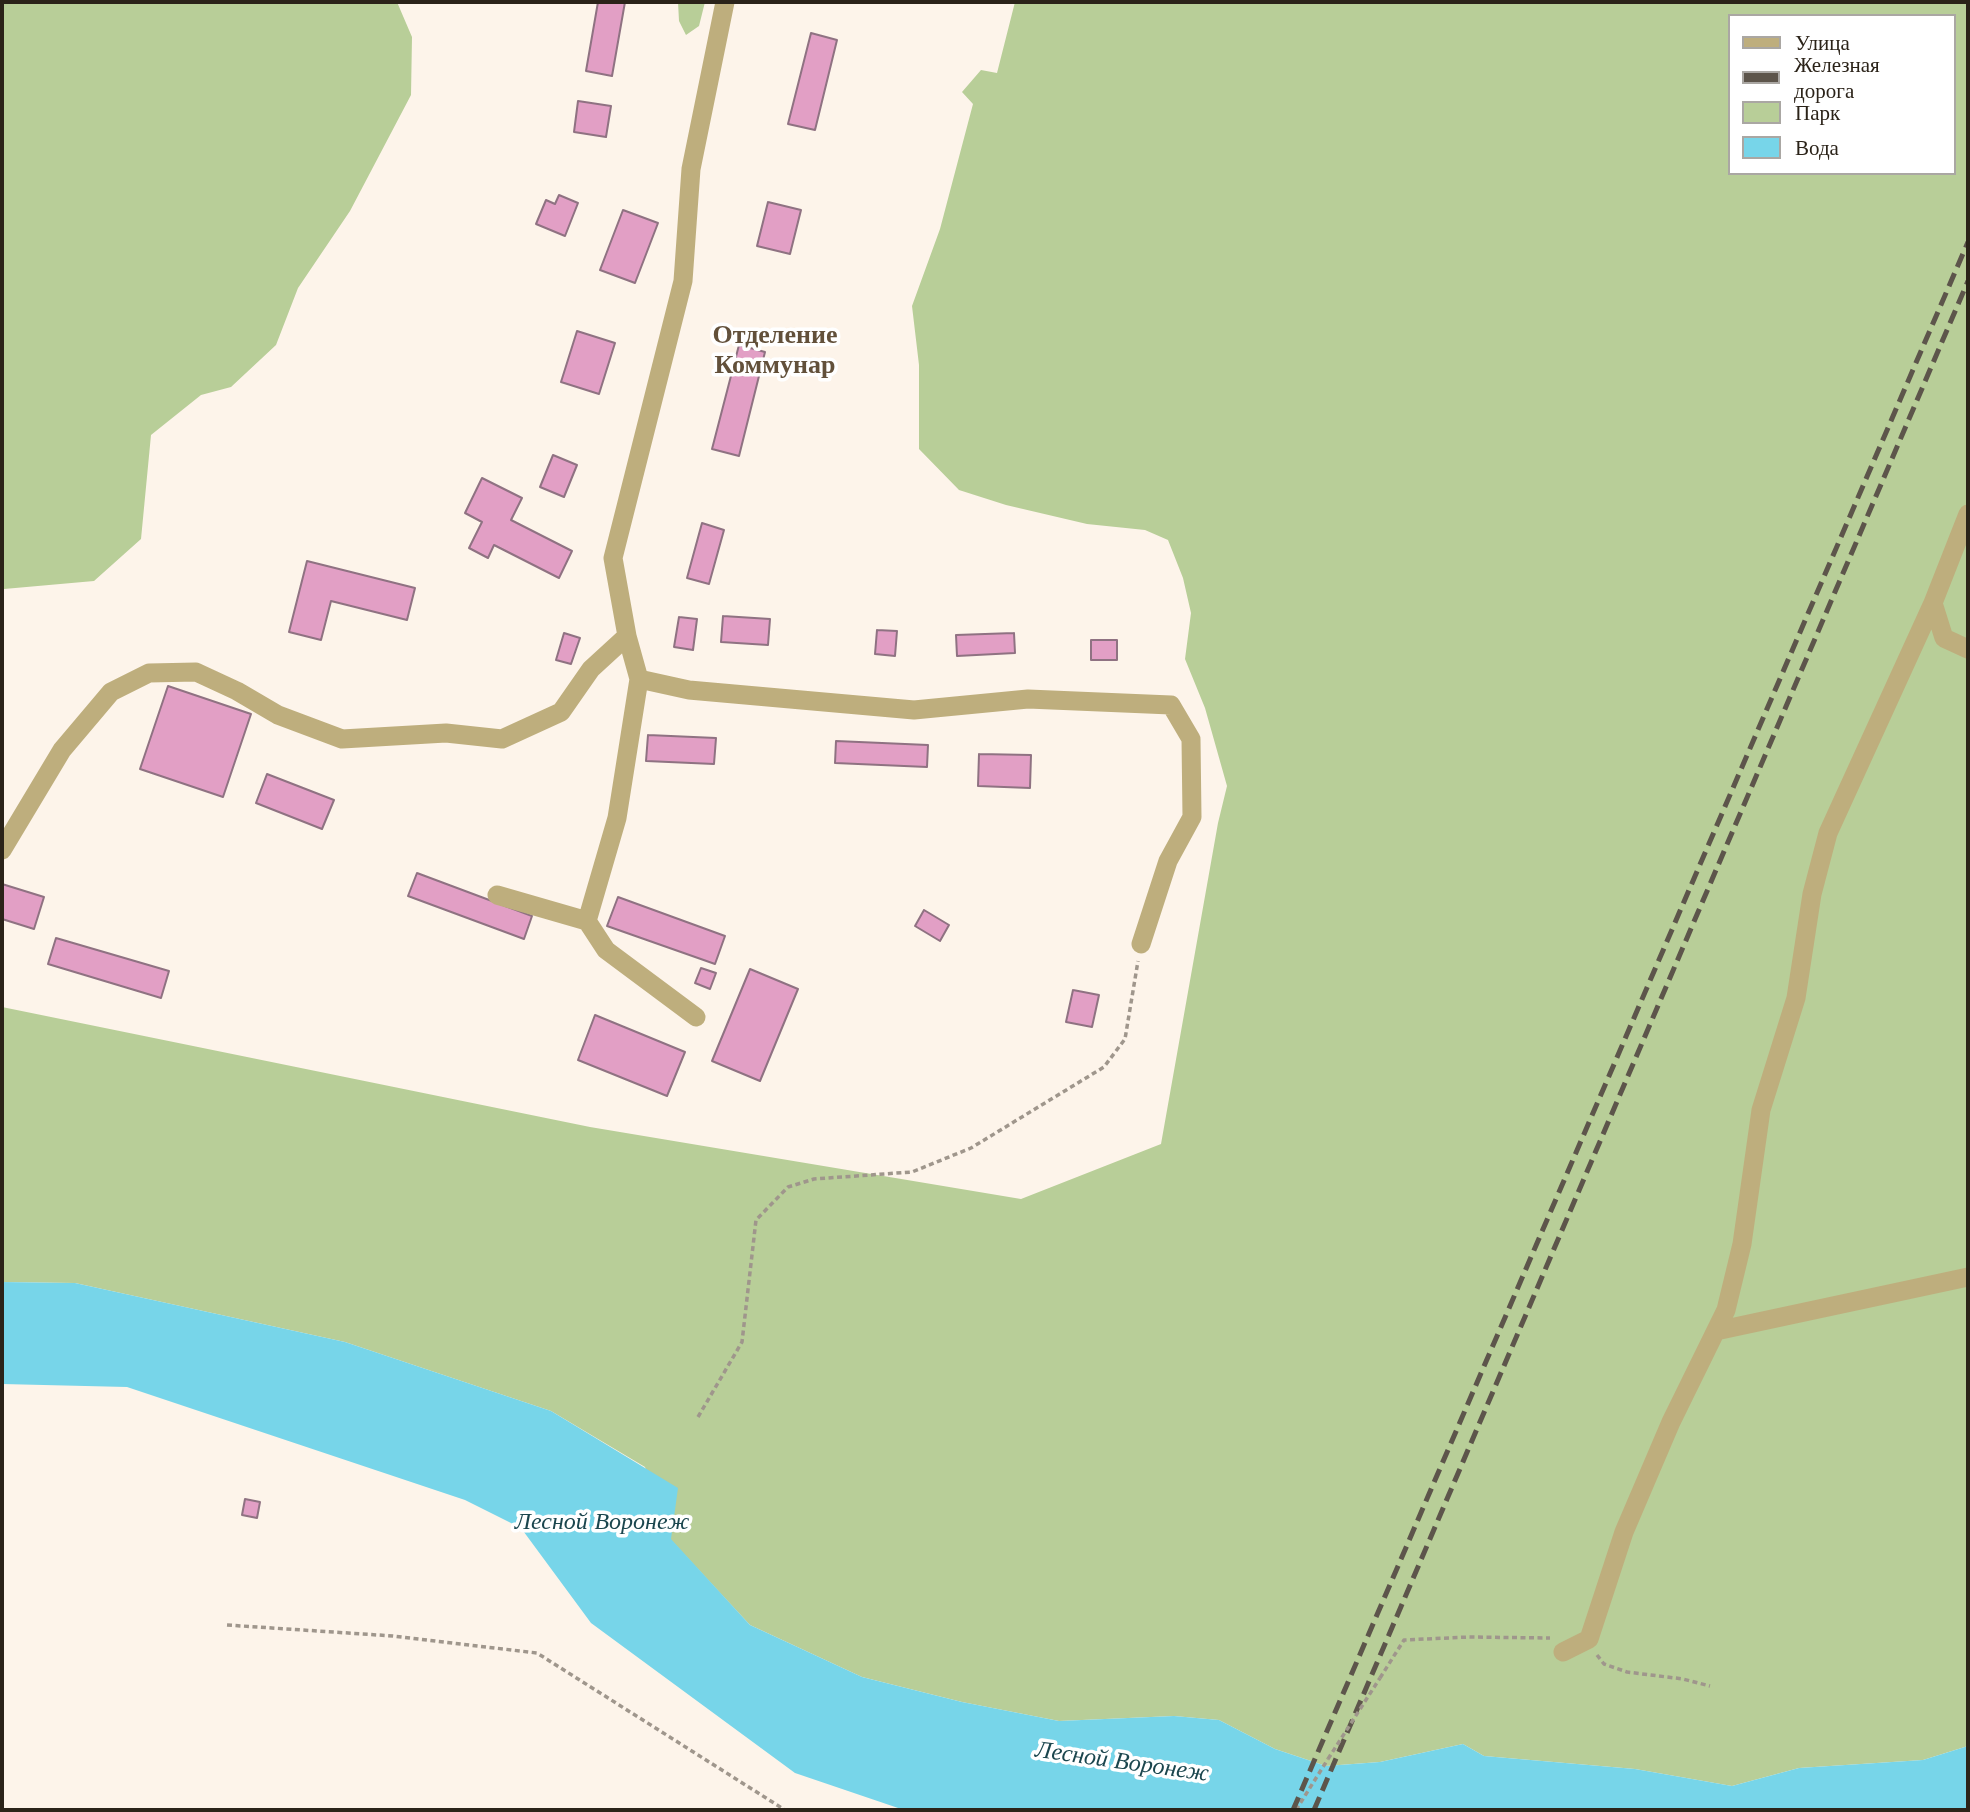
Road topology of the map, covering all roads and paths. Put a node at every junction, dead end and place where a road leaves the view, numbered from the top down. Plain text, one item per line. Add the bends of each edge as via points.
1 (725, 2) edge
2 (1968, 514) edge
3 (1933, 603) junction
4 (627, 636) junction
5 (1968, 649) edge
6 (639, 679) junction
7 (2, 850) edge
8 (497, 895) dead end
9 (587, 921) junction
10 (1141, 944) joint
11 (696, 1017) dead end
12 (1968, 1277) edge
13 (1716, 1331) junction
14 (698, 1417) dead end
15 (227, 1625) dead end
16 (1589, 1639) junction
17 (1563, 1652) dead end
18 (1710, 1686) dead end
19 (785, 1810) edge
20 (1296, 1810) edge

1 - 4 street via 691,169 683,281 613,558
2 - 3 street
3 - 5 street via 1944,638
3 - 13 street via 1828,833 1812,894 1796,998 1761,1110 1742,1244 1726,1310
4 - 6 street
4 - 7 street via 591,669 561,712 502,739 446,733 342,739 278,715 196,672 149,673 111,692 62,750
6 - 9 street via 617,818
6 - 10 street via 689,690 914,710 1028,699 1171,705 1191,739 1192,817 1168,861
8 - 9 street
9 - 11 street via 606,950
10 - 14 path via 1125,1039 1104,1068 971,1148 912,1172 814,1179 788,1187 756,1220 742,1342
12 - 13 street
13 - 16 street via 1624,1532
15 - 19 path via 393,1636 537,1653
16 - 17 street
16 - 18 path via 1604,1664
16 - 20 path, bridge via 1404,1640

